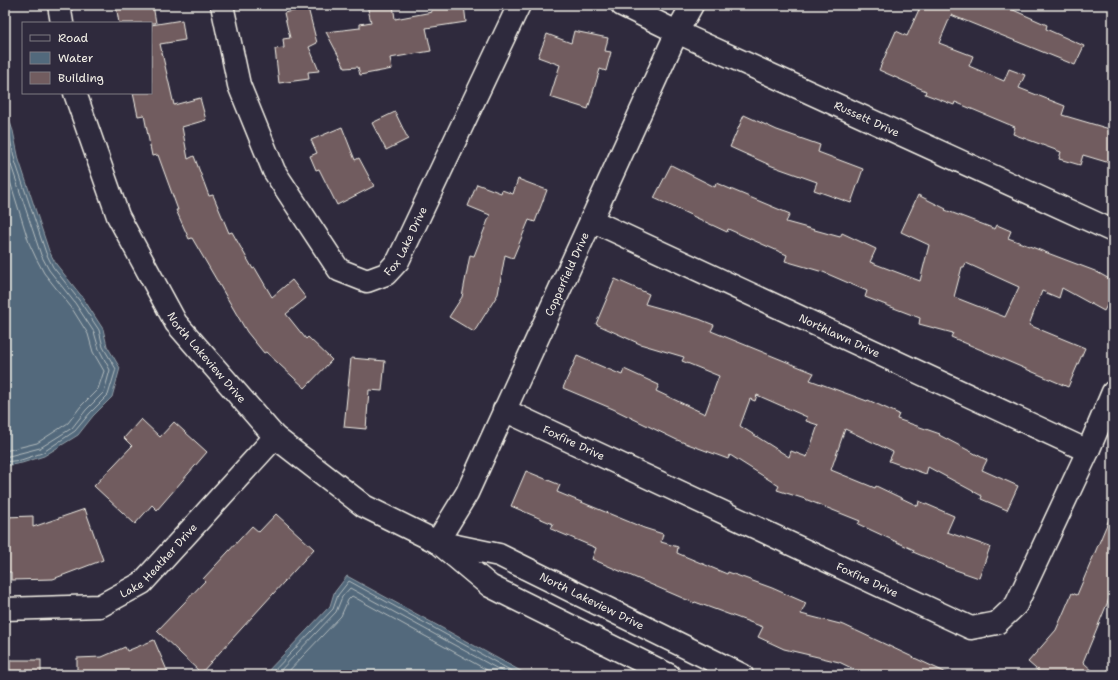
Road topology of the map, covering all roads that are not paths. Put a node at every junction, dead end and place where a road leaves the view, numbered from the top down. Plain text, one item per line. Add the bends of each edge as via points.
1 (59, 5) edge
2 (222, 5) edge
3 (520, 5) edge
4 (622, 5) edge
5 (692, 5) edge
6 (62, 22) edge
7 (677, 32) junction
8 (75, 94) edge
9 (591, 220) junction
10 (1113, 231) edge
11 (1113, 392) edge
12 (504, 410) junction
13 (275, 437) junction
14 (1088, 451) junction
15 (437, 542) junction
16 (5, 609) edge
17 (729, 672) edge
18 (669, 675) edge

1 - 6 street
2 - 3 street, Fox Lake Drive via 240,85 274,171 339,270 367,281 386,274 398,262
4 - 7 street, Russett Drive
5 - 7 street, Copperfield Drive
7 - 9 street, Copperfield Drive
7 - 10 street, Russett Drive
8 - 13 street, North Lakeview Drive via 118,216 176,323
9 - 12 street, Copperfield Drive
9 - 14 street, Northlawn Drive
11 - 14 street, Foxfire Drive
12 - 14 street, Foxfire Drive via 971,628 997,623 1016,605
12 - 15 street, Copperfield Drive via 467,493
13 - 15 street, North Lakeview Drive via 364,506
13 - 16 street, Lake Heather Drive via 142,583 100,606
15 - 17 street, North Lakeview Drive via 499,555
15 - 18 street, North Lakeview Drive via 490,586

